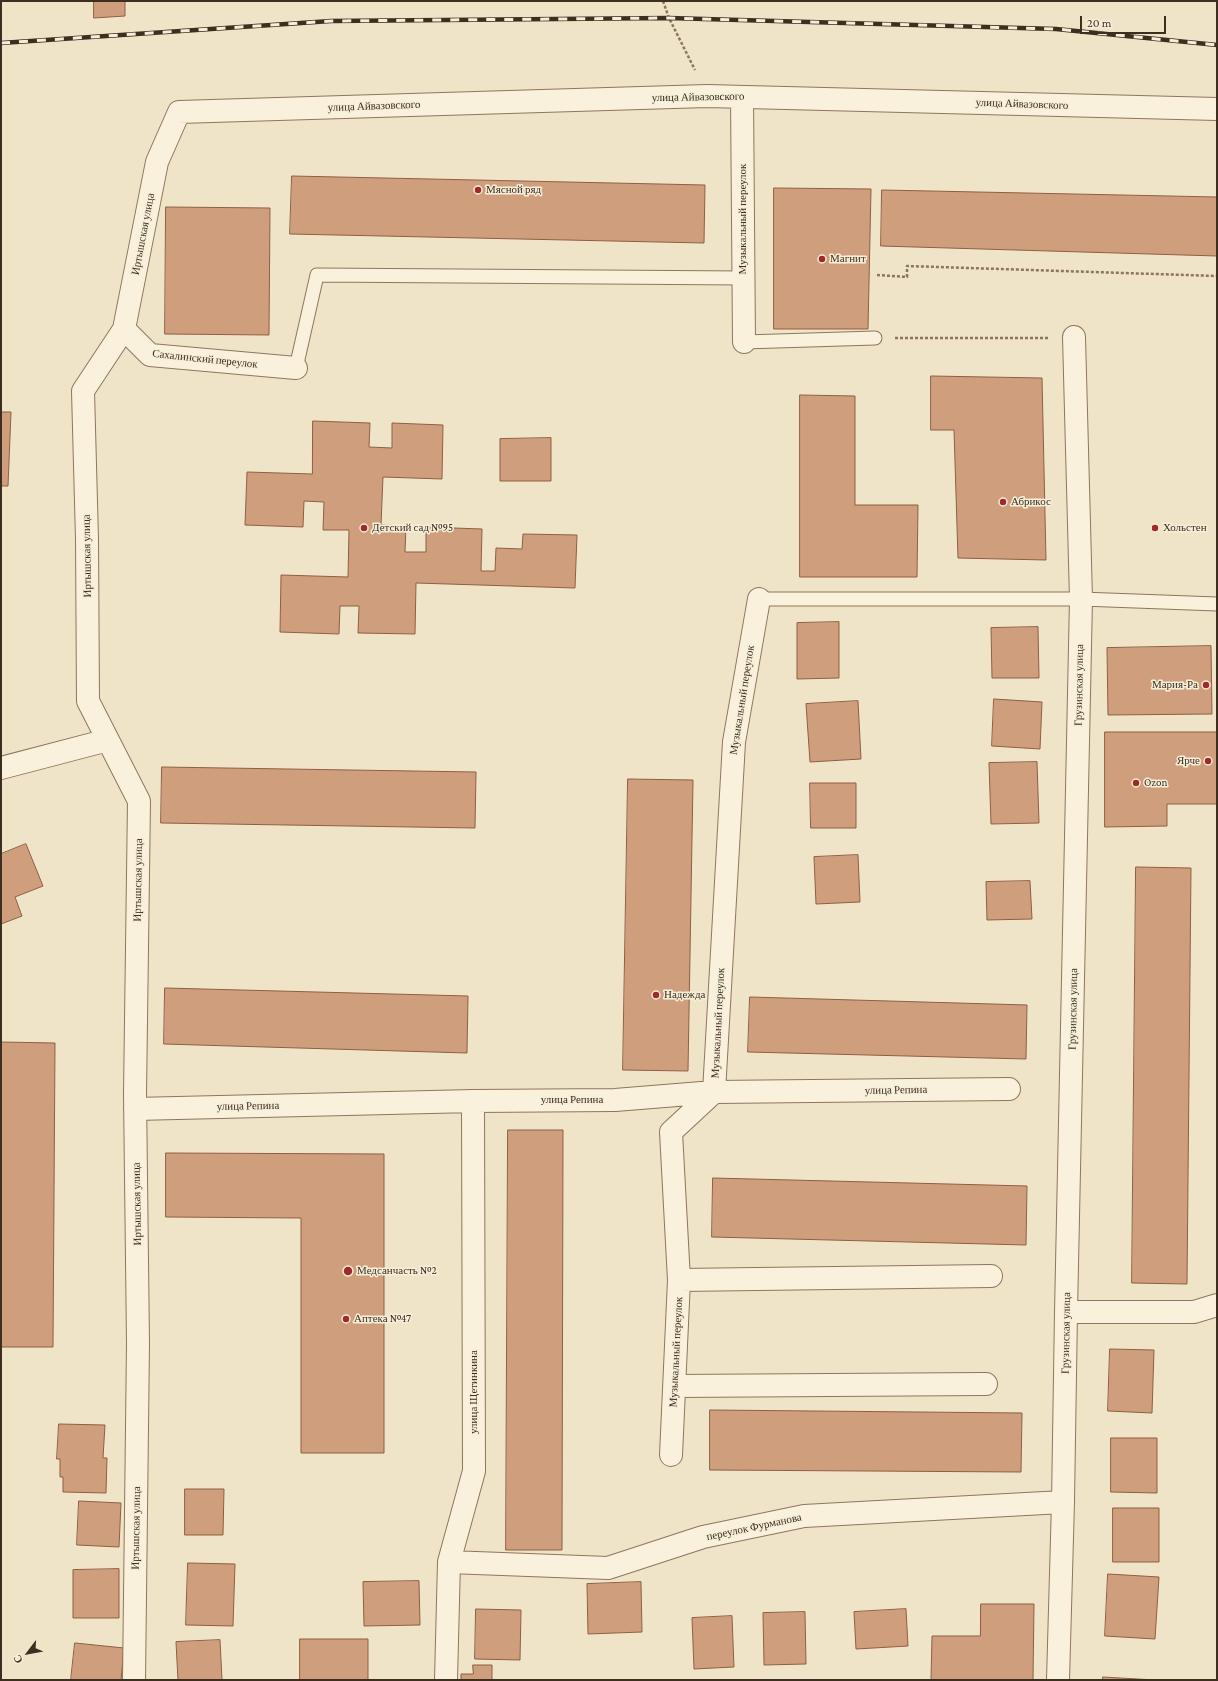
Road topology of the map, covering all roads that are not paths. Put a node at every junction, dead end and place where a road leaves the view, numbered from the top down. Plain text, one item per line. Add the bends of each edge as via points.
1 (742, 96) junction
2 (1217, 109) edge
3 (179, 112) joint
4 (743, 278) junction
5 (124, 329) junction
6 (1074, 337) road end
7 (875, 338) road end
8 (744, 342) joint
9 (296, 368) joint
10 (759, 599) joint
11 (1081, 599) junction
12 (1217, 604) edge
13 (108, 740) junction
14 (1, 768) edge
15 (1009, 1088) dead end
16 (714, 1092) junction
17 (473, 1101) junction
18 (136, 1109) junction
19 (991, 1276) dead end
20 (679, 1280) junction
21 (1217, 1305) edge
22 (1066, 1312) junction
23 (986, 1384) dead end
24 (674, 1386) junction
25 (671, 1455) dead end
26 (1064, 1502) junction
27 (449, 1562) junction
28 (134, 1680) edge
29 (446, 1680) edge
30 (1058, 1680) edge

1 - 2 street, улица Айвазовского
1 - 3 street, улица Айвазовского
1 - 4 street, Музыкальный переулок
3 - 5 street, Иртышская улица via 156,162
4 - 8 street, Музыкальный переулок
4 - 9 lane via 317,275
5 - 9 street, Сахалинский переулок via 150,355
5 - 13 street, Иртышская улица via 83,392 88,701
6 - 11 street, Грузинская улица
7 - 8 lane
10 - 11 lane
10 - 16 street, Музыкальный переулок via 734,742
11 - 12 lane
11 - 22 street, Грузинская улица
13 - 14 street
13 - 18 street, Иртышская улица via 139,801
15 - 16 street, улица Репина
16 - 17 street, улица Репина via 615,1100
16 - 20 street, Музыкальный переулок via 671,1132
17 - 18 street, улица Репина
17 - 27 street, улица Щетинкина via 474,1471
18 - 28 street, Иртышская улица via 138,1343
19 - 20 street
20 - 24 street, Музыкальный переулок
21 - 22 street via 1194,1312
22 - 26 street, Грузинская улица
23 - 24 street
24 - 25 street, Музыкальный переулок
26 - 27 street, переулок Фурманова via 804,1516 703,1537 608,1568
26 - 30 street, Грузинская улица
27 - 29 street, улица Щетинкина

